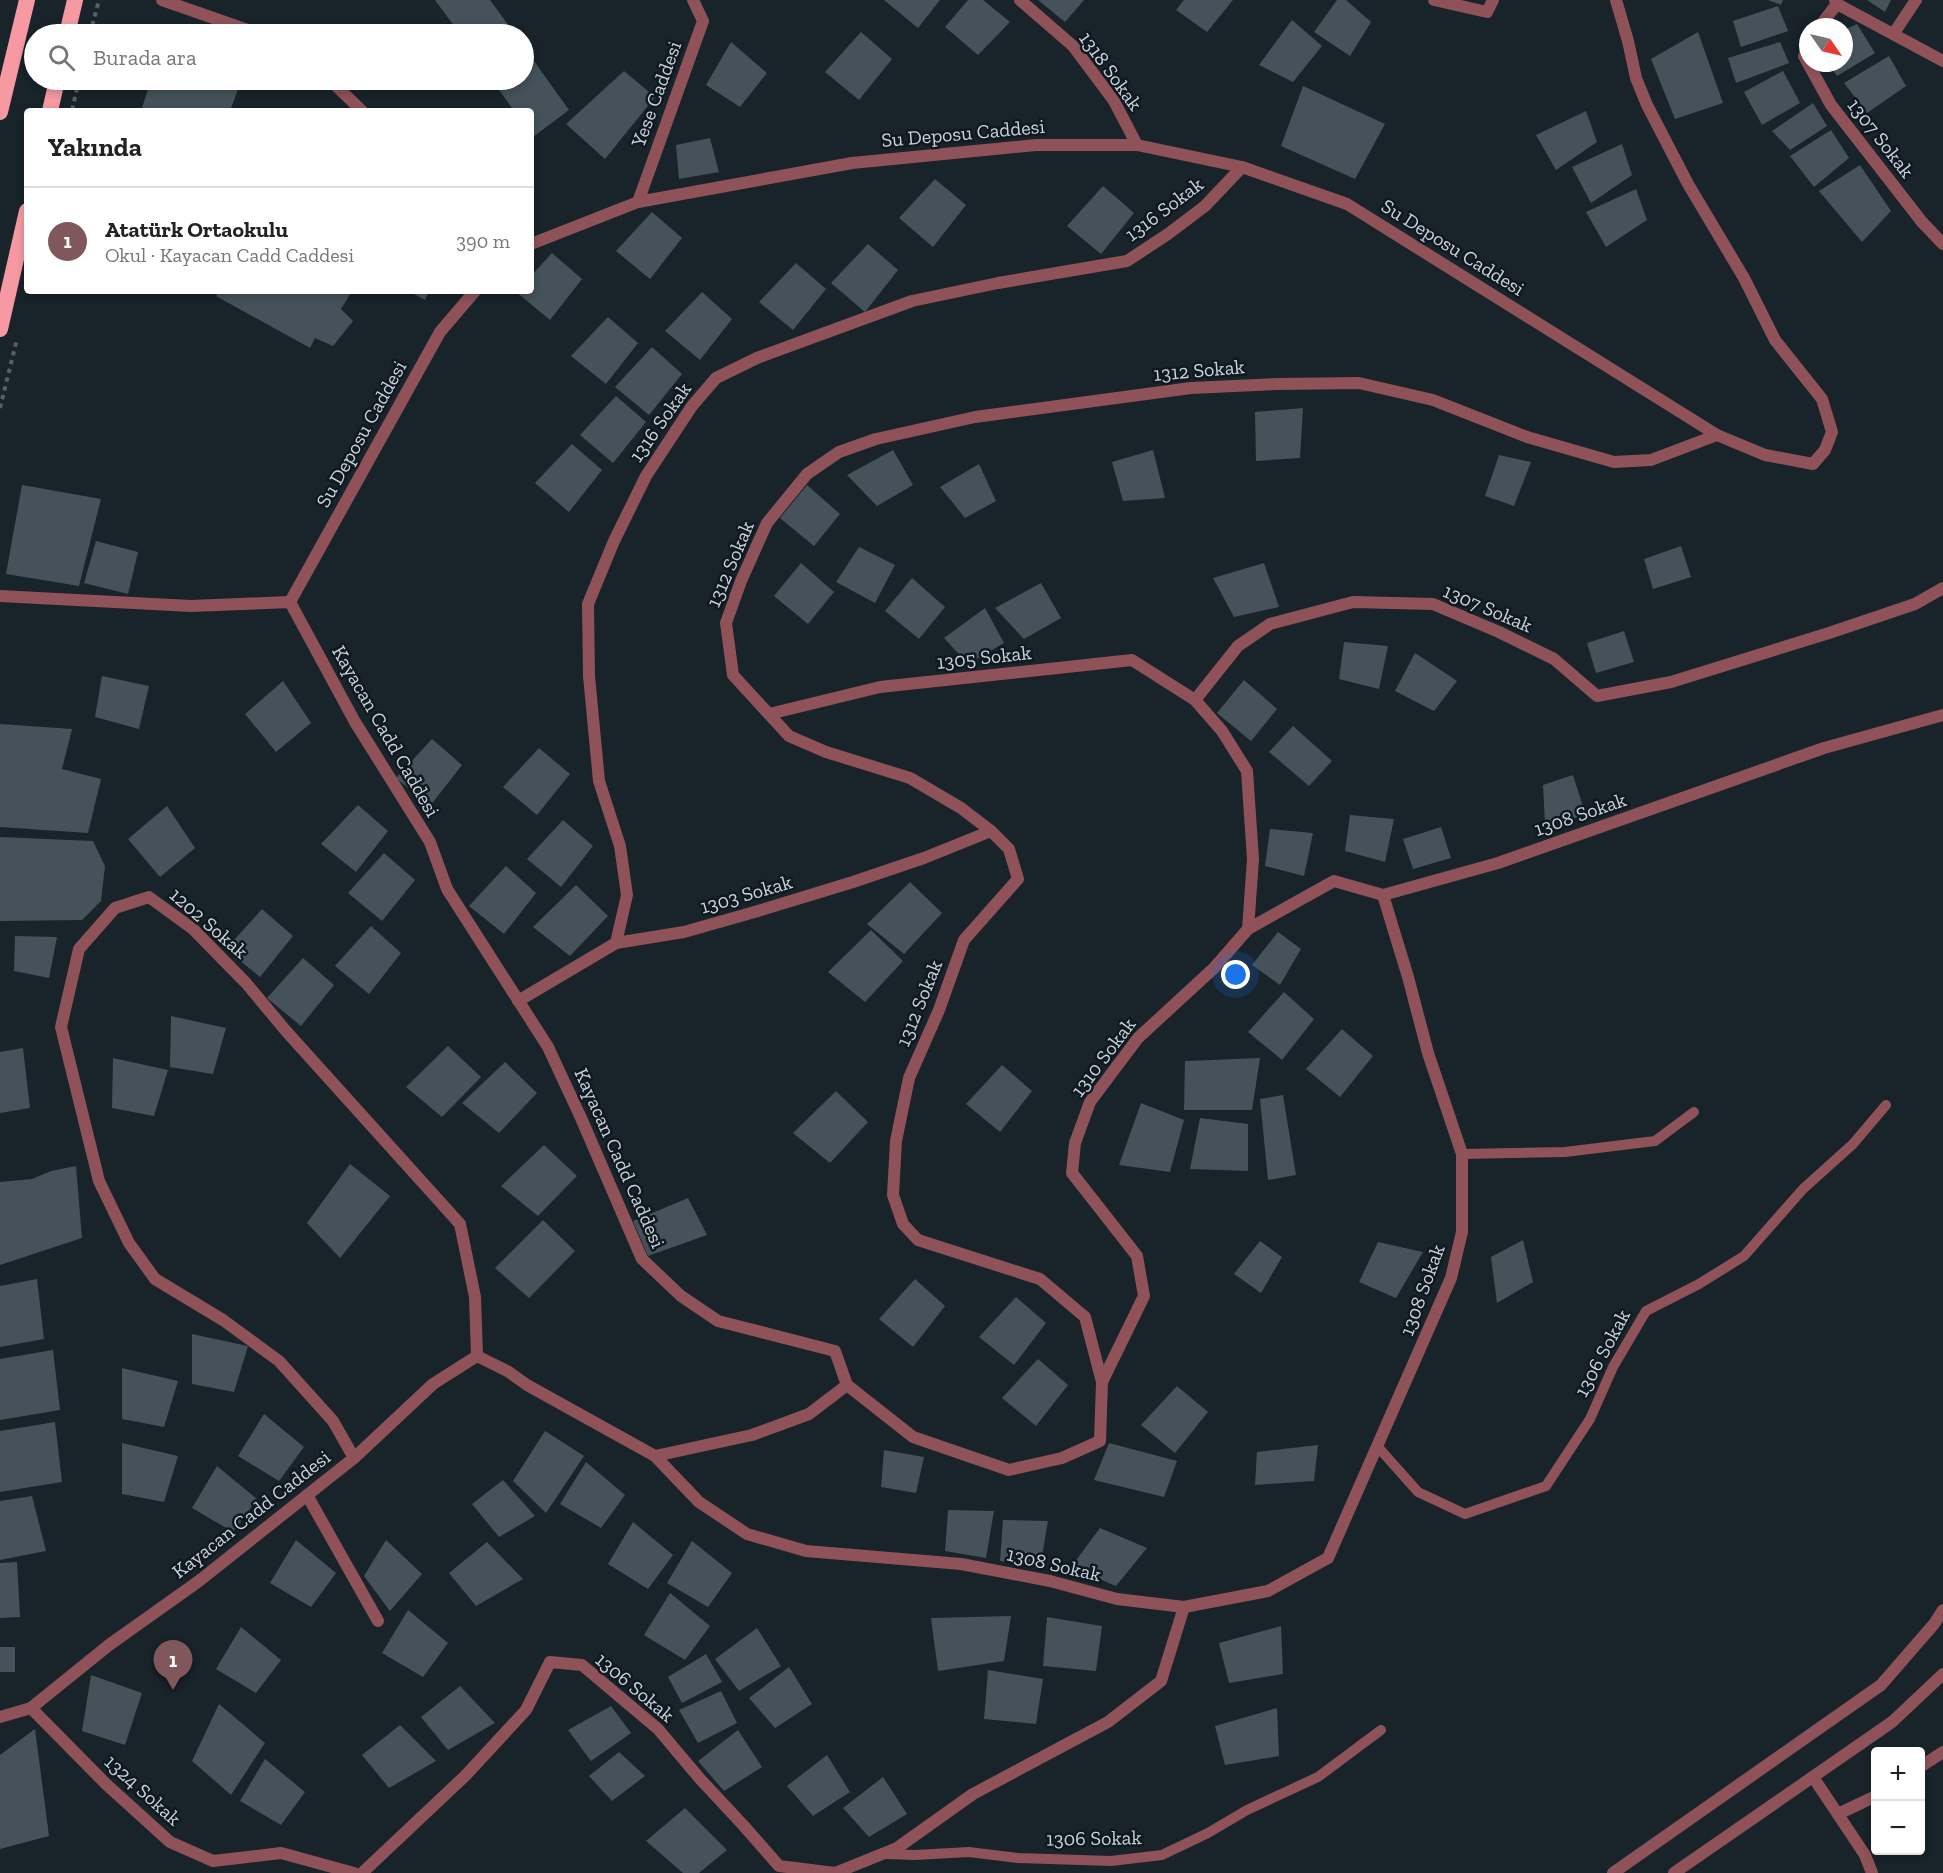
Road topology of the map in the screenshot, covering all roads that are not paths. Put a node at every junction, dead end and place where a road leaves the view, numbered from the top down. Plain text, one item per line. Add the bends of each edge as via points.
1 (27, 0) edge
2 (75, 0) edge
3 (162, 0) edge
4 (693, 0) edge
5 (1020, 0) edge
6 (1434, 0) edge
7 (1493, 0) edge
8 (1616, 0) edge
9 (1916, 0) edge
10 (1836, 2) edge
11 (1825, 18) edge
12 (69, 24) edge
13 (230, 24) edge
14 (1894, 33) junction
15 (1943, 61) edge
16 (1813, 72) edge
17 (55, 90) edge
18 (340, 90) edge
19 (51, 108) edge
20 (359, 108) edge
21 (0, 112) edge
22 (1137, 145) junction
23 (1242, 167) junction
24 (638, 202) junction
25 (24, 224) edge
26 (534, 243) edge
27 (1943, 244) edge
28 (472, 294) edge
29 (0, 329) edge
30 (1717, 435) junction
31 (1943, 588) edge
32 (0, 596) edge
33 (290, 602) junction
34 (1195, 700) junction
35 (769, 714) junction
36 (1943, 715) edge
37 (991, 831) junction
38 (1383, 895) junction
39 (1248, 930) junction
40 (616, 943) junction
41 (518, 1001) junction
42 (1886, 1105) dead end
43 (1694, 1112) dead end
44 (1462, 1154) junction
45 (477, 1356) junction
46 (1102, 1382) junction
47 (847, 1384) junction
48 (1378, 1447) junction
49 (655, 1456) junction
50 (354, 1458) junction
51 (307, 1495) junction
52 (1184, 1607) junction
53 (1943, 1610) edge
54 (378, 1621) dead end
55 (1943, 1674) edge
56 (31, 1708) junction
57 (0, 1717) edge
58 (1381, 1730) dead end
59 (1943, 1752) edge
60 (1925, 1764) edge
61 (1813, 1777) junction
62 (1871, 1798) edge
63 (1838, 1814) junction
64 (882, 1854) junction
65 (354, 1873) edge
66 (362, 1873) edge
67 (1612, 1873) edge
68 (1674, 1873) edge
69 (1872, 1873) edge

1 - 21 highway
2 - 12 highway
3 - 13 street
4 - 24 street, Yese Caddesi via 703,21
5 - 22 street, 1318 Sokak via 1073,46 1113,101
6 - 7 street via 1487,12
8 - 30 street, Su Deposu Caddesi via 1647,105 1775,340 1822,399 1832,432 1825,450 1813,464 1765,455
9 - 14 street
10 - 11 street
10 - 14 street
14 - 15 street
16 - 27 street, 1307 Sokak via 1831,105
17 - 19 highway
18 - 20 street
22 - 23 street, Su Deposu Caddesi
22 - 24 street, Su Deposu Caddesi via 1036,145 852,163
23 - 30 street, Su Deposu Caddesi via 1347,204
23 - 40 street, 1316 Sokak via 1205,207 1126,261 912,301 757,358 716,378 692,406 646,476 588,604 599,781 620,846 627,895
24 - 26 street, Su Deposu Caddesi
25 - 29 highway
28 - 33 street, Su Deposu Caddesi via 440,332
30 - 35 street, 1312 Sokak via 1650,460 1614,462 1527,437 1433,400 1359,383 1191,388 975,417 876,439 840,452 807,474 767,523 741,581 726,623 734,675
31 - 34 street, 1307 Sokak via 1915,604 1818,637 1671,682 1597,696 1554,659 1433,604 1353,602 1270,624 1238,646
32 - 33 street via 191,606
33 - 41 street, Kayacan Cadd Caddesi via 355,722 430,842 447,889
34 - 35 street, 1305 Sokak via 1132,660 880,687
34 - 39 street via 1222,731 1247,771 1253,859
35 - 37 street, 1312 Sokak via 789,736 910,778
36 - 38 street, 1308 Sokak via 1824,748 1498,864
37 - 40 street, 1303 Sokak via 924,858 759,911 684,932
37 - 46 street, 1312 Sokak via 1009,849 1018,879 964,940 909,1078 896,1141 893,1195 903,1224 918,1240 1040,1280 1085,1317
38 - 39 street, 1310 Sokak via 1334,881
38 - 44 street, 1308 Sokak via 1428,1053
39 - 46 street, 1310 Sokak via 1214,968 1138,1038 1089,1102 1075,1143 1072,1173 1137,1256 1144,1296
40 - 41 street, 1303 Sokak
41 - 47 street, Kayacan Cadd Caddesi via 548,1047 642,1259 681,1296 718,1321 835,1351
42 - 48 lane, 1306 Sokak via 1744,1256 1646,1311 1613,1367 1590,1419 1546,1486 1466,1514 1418,1492
43 - 44 lane via 1655,1141 1565,1152
44 - 48 street, 1308 Sokak via 1462,1232 1451,1278
45 - 49 street
45 - 50 street, Kayacan Cadd Caddesi via 434,1384
45 - 50 street, 1202 Sokak via 475,1297 460,1224 246,983 193,929 149,897 115,908 79,949 61,1027 99,1181 129,1242 155,1279 223,1320 279,1361 333,1421
46 - 47 street, 1310 Sokak via 1100,1441 1062,1458 1009,1470 913,1437
47 - 49 street via 809,1414 762,1431
48 - 52 street, 1308 Sokak via 1328,1558 1268,1591
49 - 52 street, 1308 Sokak via 699,1502 747,1534 806,1551 961,1564 1117,1599
50 - 51 street, Kayacan Cadd Caddesi
51 - 54 street
51 - 56 street, Kayacan Cadd Caddesi
52 - 64 street, 1306 Sokak via 1161,1681 1108,1722 973,1794 897,1848
53 - 67 street via 1881,1685
55 - 61 street via 1892,1722
56 - 57 street, Kayacan Cadd Caddesi
56 - 65 street, 1324 Sokak via 170,1842 213,1861 281,1853
58 - 64 lane, 1306 Sokak via 1318,1777 1161,1855 1111,1861 969,1852
59 - 60 street
61 - 63 street
61 - 68 street
62 - 63 street
63 - 69 street
64 - 66 street, 1306 Sokak via 835,1873 778,1866 658,1728 582,1665 550,1662 526,1710 465,1776

